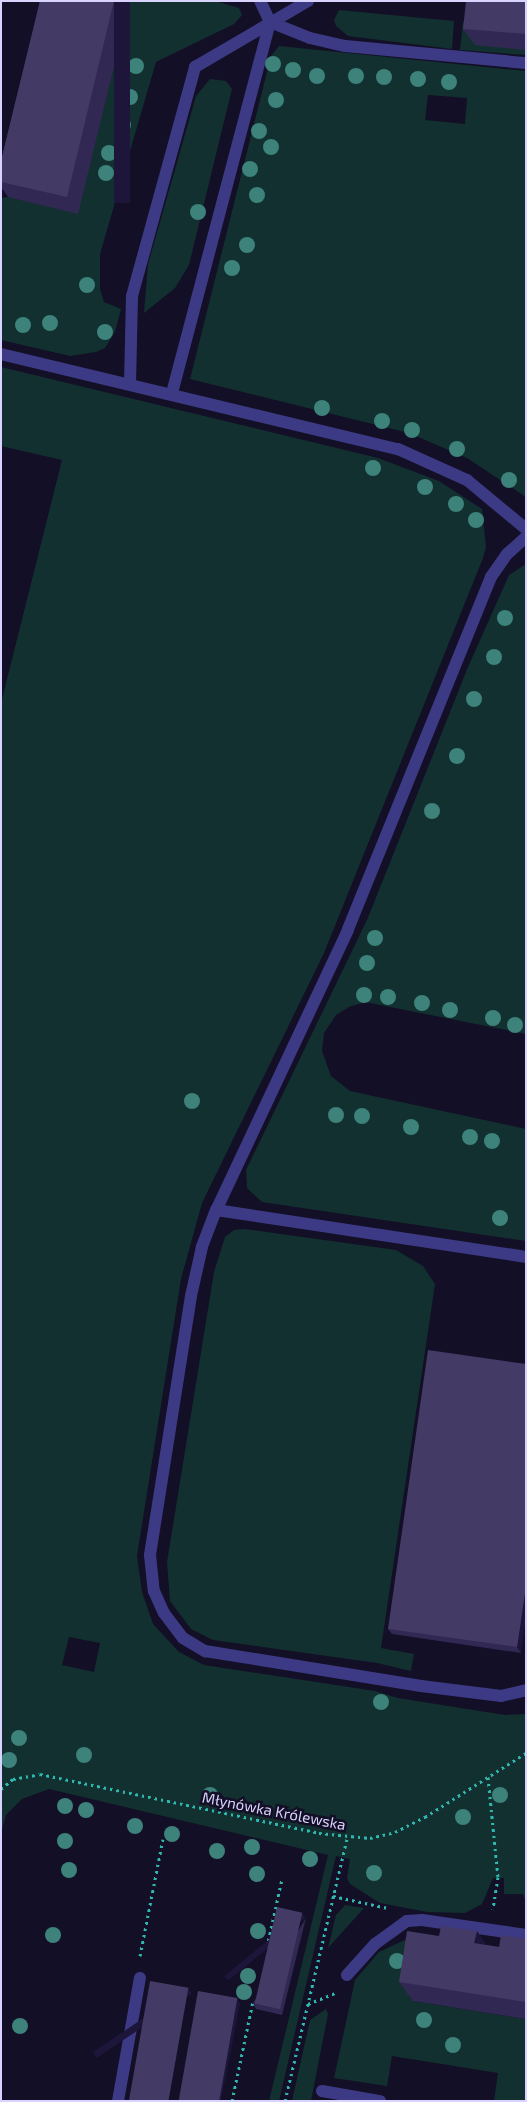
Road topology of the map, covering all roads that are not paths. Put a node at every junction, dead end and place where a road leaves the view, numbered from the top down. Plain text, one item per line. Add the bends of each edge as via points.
1 (260, 1) edge
2 (308, 1) edge
3 (270, 22) junction
4 (526, 63) edge
5 (1, 354) edge
6 (130, 384) junction
7 (172, 393) junction
8 (526, 529) edge
9 (526, 537) edge
10 (216, 1210) junction
11 (526, 1256) edge
12 (526, 1690) edge
13 (526, 1935) edge
14 (347, 1975) dead end
15 (140, 1978) road end
16 (322, 2091) dead end
17 (118, 2101) edge
18 (380, 2101) edge

1 - 3 lane
2 - 3 lane
3 - 4 lane via 310,38 345,46
3 - 6 lane via 195,67 132,296
3 - 7 lane
5 - 6 lane
6 - 7 lane
7 - 8 lane via 413,454 467,480
9 - 10 lane via 507,554 491,577 348,930
10 - 11 lane
10 - 12 lane via 202,1247 191,1296 150,1555 154,1591 169,1623 190,1643 223,1655 492,1695
13 - 14 lane via 422,1920 407,1921 375,1944
15 - 17 lane
16 - 18 lane

